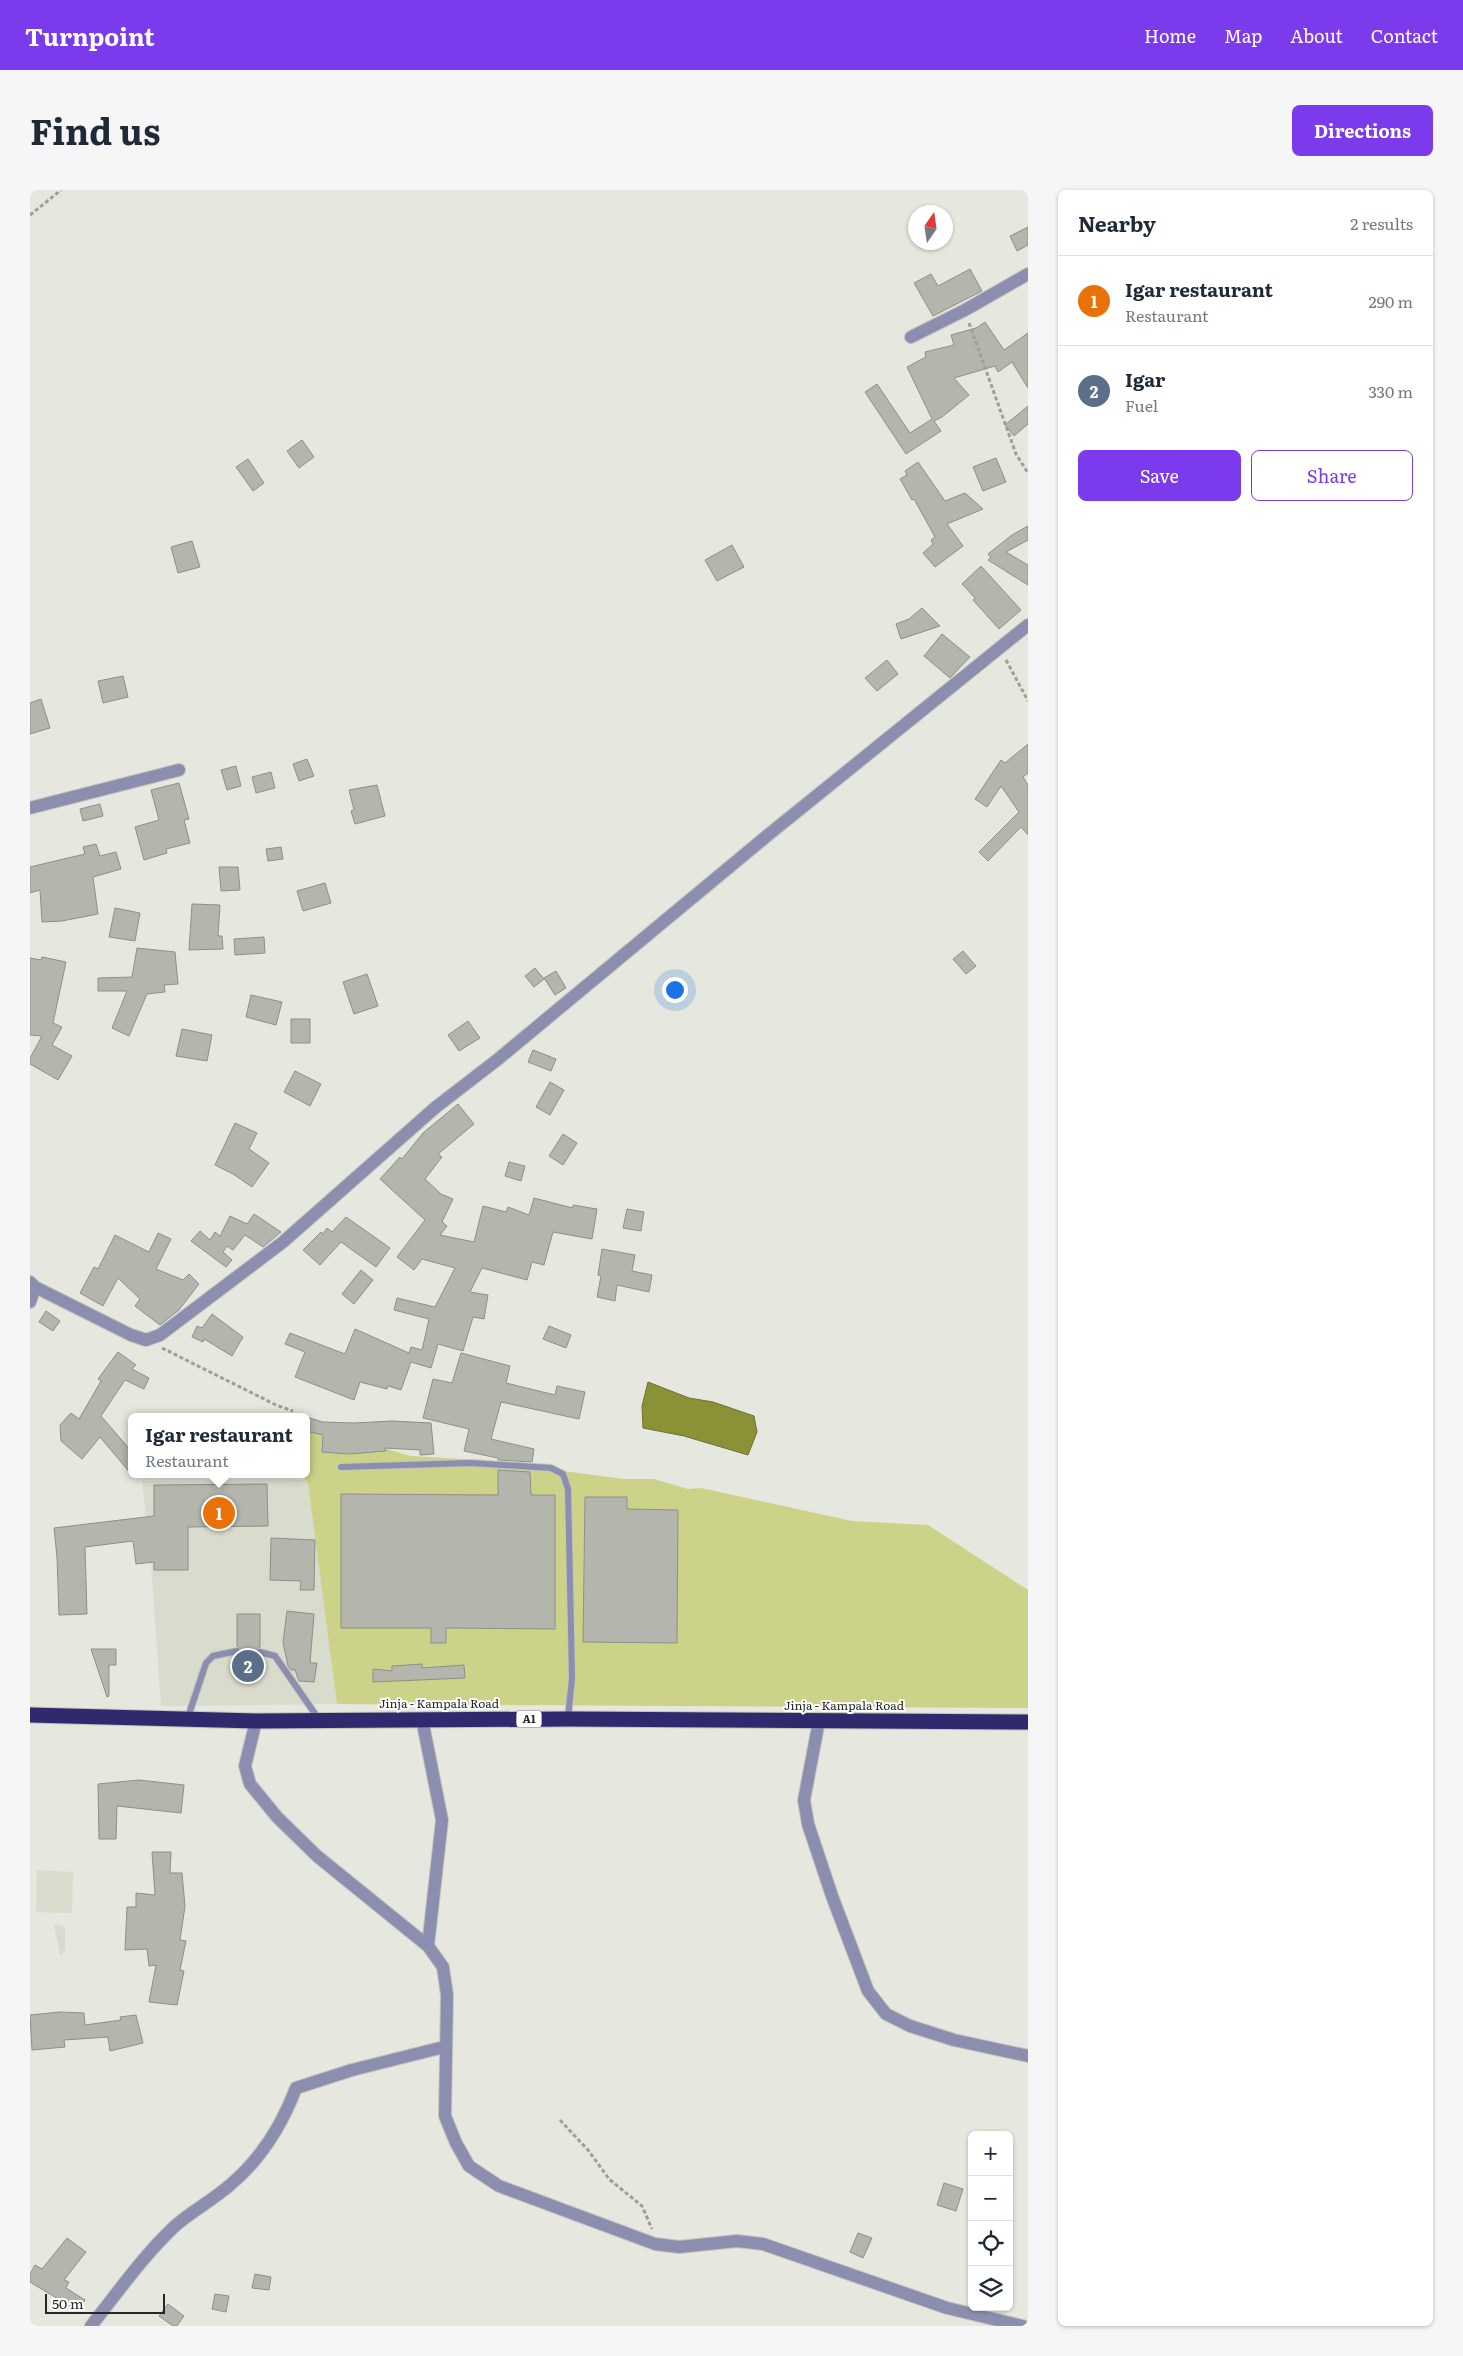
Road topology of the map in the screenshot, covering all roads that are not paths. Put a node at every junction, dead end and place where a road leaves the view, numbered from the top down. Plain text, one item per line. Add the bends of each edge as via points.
1 (1028, 274) edge
2 (911, 338) dead end
3 (1028, 625) edge
4 (179, 770) dead end
5 (30, 808) edge
6 (32, 1284) edge
7 (30, 1302) edge
8 (341, 1467) dead end
9 (237, 1651) dead end
10 (260, 1652) dead end
11 (30, 1715) edge
12 (188, 1717) junction
13 (422, 1719) junction
14 (568, 1719) junction
15 (256, 1720) junction
16 (319, 1720) junction
17 (819, 1721) junction
18 (1028, 1722) edge
19 (428, 1946) junction
20 (444, 2047) junction
21 (1028, 2056) edge
22 (91, 2326) edge
23 (1023, 2326) edge

1 - 2 street
3 - 6 street via 436,1107 284,1242 160,1335 146,1340 131,1335
4 - 5 street
6 - 7 street
8 - 14 lane via 470,1463 551,1468 563,1474 568,1489 572,1678
9 - 12 lane via 213,1656 206,1663
10 - 16 lane via 275,1656
11 - 12 highway, Jinja - Kampala Road / A1
12 - 15 highway, Jinja - Kampala Road / A1
13 - 14 highway, Jinja - Kampala Road / A1
13 - 16 highway, Jinja - Kampala Road / A1
13 - 19 street via 442,1820
14 - 17 highway, Jinja - Kampala Road / A1
15 - 16 highway, Jinja - Kampala Road / A1
15 - 19 street via 245,1766 250,1784 317,1856
17 - 18 highway, Jinja - Kampala Road / A1
17 - 21 street via 804,1800 808,1824 868,1991 886,2014 910,2026 954,2040
19 - 20 street via 443,1967 447,1995
20 - 22 street via 296,2088 281,2123 254,2162 230,2186 170,2232 125,2280
20 - 23 street via 445,2116 469,2166 499,2186 656,2244 679,2247 737,2241 763,2244 947,2308

